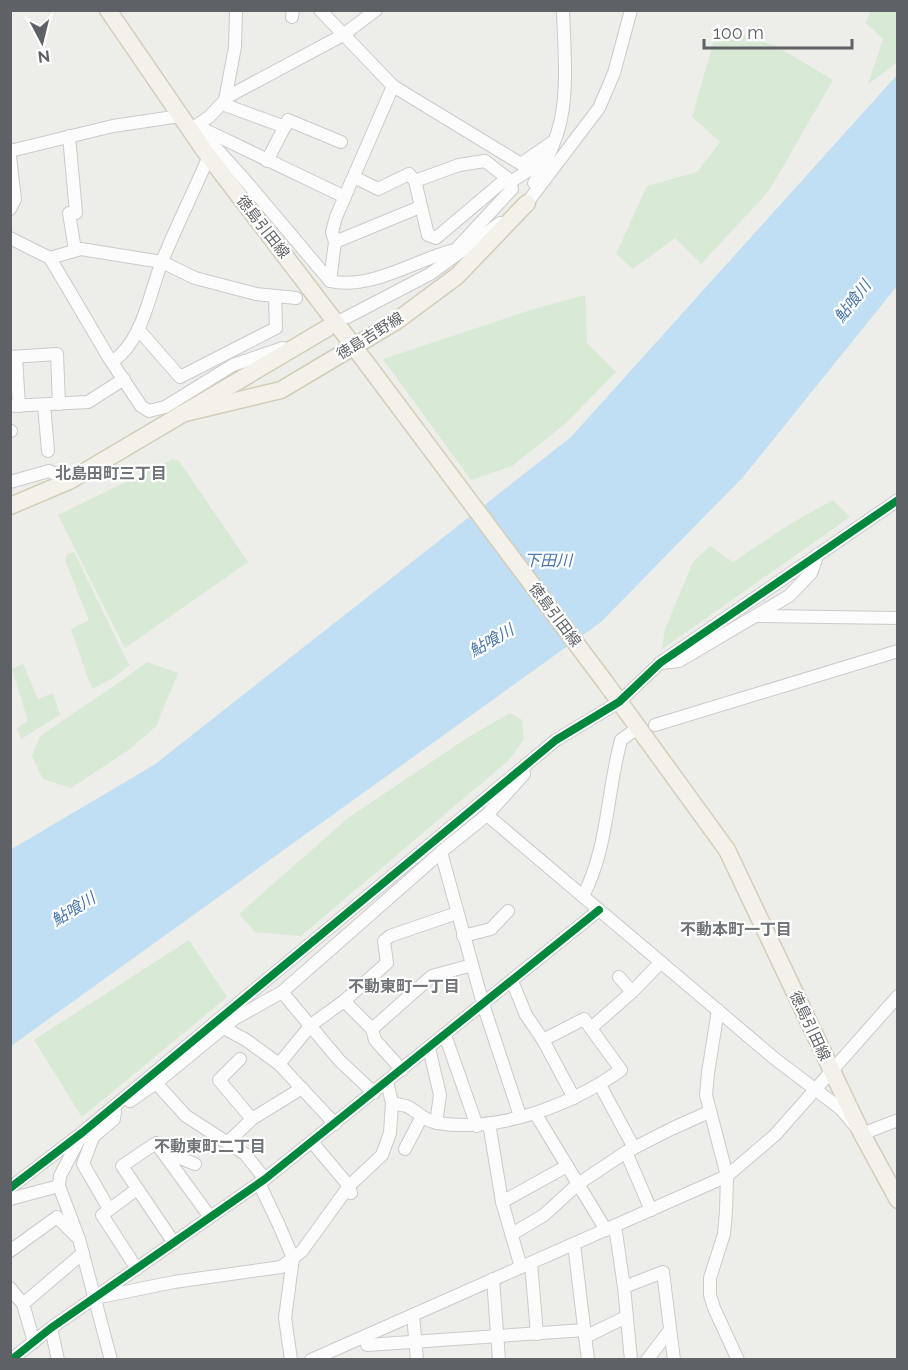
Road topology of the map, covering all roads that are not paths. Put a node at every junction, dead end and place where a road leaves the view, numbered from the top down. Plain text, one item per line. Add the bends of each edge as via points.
1 (108, 10) edge
2 (236, 10) edge
3 (320, 10) edge
4 (376, 10) edge
5 (563, 10) edge
6 (632, 10) edge
7 (343, 35) junction
8 (393, 86) junction
9 (224, 102) junction
10 (188, 123) junction
11 (285, 127) junction
12 (69, 136) junction
13 (554, 141) junction
14 (341, 142) dead end
15 (10, 151) edge
16 (209, 156) junction
17 (10, 157) edge
18 (549, 158) junction
19 (267, 161) junction
20 (354, 177) junction
21 (415, 180) junction
22 (508, 180) junction
23 (345, 197) junction
24 (527, 203) junction
25 (420, 207) junction
26 (10, 210) edge
27 (10, 238) edge
28 (335, 242) junction
29 (461, 248) junction
30 (75, 250) junction
31 (50, 258) junction
32 (162, 262) junction
33 (330, 281) junction
34 (275, 296) junction
35 (296, 298) dead end
36 (338, 325) junction
37 (138, 329) junction
38 (309, 341) junction
39 (13, 357) edge
40 (112, 362) junction
41 (124, 379) junction
42 (59, 404) junction
43 (44, 405) junction
44 (15, 406) edge
45 (181, 414) junction
46 (48, 450) dead end
47 (69, 481) junction
48 (10, 482) edge
49 (897, 500) edge
50 (10, 506) edge
51 (819, 554) junction
52 (755, 616) junction
53 (897, 618) edge
54 (897, 651) edge
55 (660, 663) junction
56 (619, 702) junction
57 (656, 725) dead end
58 (632, 732) dead end
59 (556, 740) junction
60 (487, 815) junction
61 (441, 852) junction
62 (583, 896) junction
63 (599, 910) junction
64 (508, 911) dead end
65 (457, 913) junction
66 (463, 936) junction
67 (661, 962) junction
68 (472, 965) junction
69 (619, 977) dead end
70 (512, 981) junction
71 (282, 992) junction
72 (632, 992) junction
73 (897, 996) edge
74 (344, 1001) junction
75 (483, 1004) junction
76 (718, 1010) junction
77 (311, 1025) junction
78 (224, 1028) junction
79 (591, 1028) junction
80 (372, 1029) junction
81 (445, 1035) junction
82 (543, 1040) junction
83 (429, 1048) junction
84 (240, 1059) dead end
85 (279, 1064) junction
86 (402, 1070) junction
87 (832, 1072) junction
88 (156, 1083) junction
89 (387, 1083) junction
90 (600, 1085) junction
91 (302, 1088) junction
92 (814, 1090) junction
93 (374, 1093) junction
94 (574, 1098) junction
95 (392, 1103) junction
96 (115, 1111) junction
97 (709, 1112) junction
98 (535, 1113) junction
99 (520, 1116) junction
100 (99, 1117) junction
101 (421, 1118) junction
102 (252, 1119) junction
103 (897, 1120) edge
104 (436, 1123) junction
105 (335, 1124) junction
106 (483, 1124) junction
107 (82, 1132) junction
108 (862, 1134) junction
109 (228, 1142) junction
110 (312, 1142) junction
111 (156, 1143) junction
112 (405, 1149) dead end
113 (630, 1150) junction
114 (195, 1164) dead end
115 (567, 1166) junction
116 (727, 1176) junction
117 (262, 1181) junction
118 (578, 1184) junction
119 (59, 1186) junction
120 (10, 1188) edge
121 (137, 1189) junction
122 (351, 1191) junction
123 (10, 1199) edge
124 (896, 1201) edge
125 (502, 1202) junction
126 (110, 1209) junction
127 (651, 1210) junction
128 (210, 1217) junction
129 (610, 1228) junction
130 (512, 1234) junction
131 (79, 1239) junction
132 (174, 1243) junction
133 (574, 1244) junction
134 (10, 1251) edge
135 (83, 1253) junction
136 (293, 1258) junction
137 (526, 1265) junction
138 (137, 1269) junction
139 (494, 1279) junction
140 (624, 1287) junction
141 (10, 1288) edge
142 (95, 1298) junction
143 (23, 1304) junction
144 (413, 1315) junction
145 (626, 1317) junction
146 (51, 1328) junction
147 (670, 1330) junction
148 (585, 1333) junction
149 (537, 1334) junction
150 (498, 1336) junction
151 (364, 1341) junction
152 (34, 1342) junction
153 (416, 1342) junction
154 (12, 1359) edge
155 (58, 1359) edge
156 (111, 1359) edge
157 (291, 1359) edge
158 (311, 1359) edge
159 (368, 1359) edge
160 (417, 1359) edge
161 (500, 1359) edge
162 (588, 1359) edge
163 (631, 1359) edge
164 (647, 1359) edge
165 (674, 1359) edge
166 (738, 1359) edge

1 - 10 main road, 徳島引田線
2 - 9 street via 235,47
3 - 7 street
4 - 7 street
5 - 13 street via 564,76 561,117
6 - 24 street via 614,74 598,108
7 - 8 street
7 - 9 street
8 - 13 street via 521,164
8 - 20 street
9 - 10 street via 209,117
9 - 11 street
10 - 12 street via 113,126
10 - 16 main road, 徳島引田線
10 - 19 street
10 - 33 street via 244,179
11 - 14 street via 288,120
11 - 19 street
12 - 15 street
12 - 30 street via 76,213 69,213
13 - 18 street
16 - 32 street
16 - 36 main road, 徳島引田線
17 - 26 street via 15,199
18 - 22 street
18 - 24 street
19 - 23 street
20 - 21 street via 378,189 409,174
20 - 23 street
21 - 22 street via 485,161
21 - 25 street
22 - 25 street via 436,238 428,235
22 - 29 street via 512,189
23 - 28 street via 332,232
24 - 29 street
24 - 45 main road, 徳島吉野線 via 457,276 386,328 281,390
25 - 28 street
27 - 31 street
28 - 33 street
29 - 33 street via 345,285
29 - 36 street via 430,274
30 - 31 street
30 - 32 street
31 - 40 street
32 - 34 street via 195,278
32 - 37 street
34 - 35 street
34 - 37 street via 276,328 180,377
36 - 38 main road, 徳島吉野線
36 - 56 main road, 徳島引田線, bridge
37 - 40 street via 123,355
38 - 41 street via 233,365 165,407 149,411 141,406
38 - 45 main road, 徳島吉野線
39 - 42 street via 57,354
39 - 44 street
40 - 41 street
41 - 42 street via 88,402
42 - 43 street
43 - 44 street
43 - 46 street
45 - 47 main road, 徳島吉野線
47 - 48 street via 49,471
47 - 50 main road, 徳島吉野線
49 - 51 street
51 - 52 street via 811,573 789,596
51 - 55 street
52 - 53 street
52 - 55 street via 679,661
54 - 57 street
55 - 56 street
56 - 59 street
56 - 87 main road, 徳島引田線 via 727,850
58 - 62 street via 621,740 601,843 592,879
59 - 60 street
59 - 100 street
60 - 61 street
60 - 62 street
61 - 65 street
61 - 71 street
62 - 63 street
63 - 67 street
63 - 70 street
64 - 66 street via 491,929
65 - 66 street
65 - 74 street via 390,936 384,941 387,963
66 - 68 street
67 - 72 street
67 - 76 street
68 - 75 street
68 - 80 street via 432,976
69 - 72 street
70 - 75 street
70 - 82 street via 526,1015
71 - 77 street
71 - 78 street
72 - 79 street
73 - 87 street
74 - 77 street
74 - 80 street
75 - 81 street
75 - 99 street
76 - 92 street
76 - 97 street via 706,1095
77 - 85 street
77 - 93 street via 339,1060
78 - 85 street
78 - 88 street
79 - 82 street via 584,1019
79 - 90 street via 621,1070
80 - 86 street via 375,1040
81 - 83 street
81 - 106 street
82 - 94 street
83 - 86 street
83 - 104 street via 440,1095
84 - 102 street via 219,1080
85 - 91 street
86 - 89 street
87 - 92 street
87 - 108 main road, 徳島引田線
88 - 96 street
88 - 109 street via 186,1116
89 - 93 street
89 - 95 street
90 - 94 street
90 - 113 street
91 - 102 street
91 - 105 street
92 - 108 street via 841,1108
92 - 116 street via 775,1135
93 - 105 street
94 - 98 street
95 - 101 street via 407,1106
95 - 122 street via 390,1133 382,1155
96 - 100 street
96 - 126 street via 114,1119 93,1137 83,1164
97 - 113 street
97 - 116 street
98 - 99 street
98 - 115 street
99 - 106 street
100 - 107 street
101 - 104 street
101 - 112 street
102 - 109 street
103 - 108 street
104 - 106 street
105 - 110 street
106 - 125 street
107 - 119 street
107 - 120 street
108 - 124 main road, 徳島引田線
109 - 117 street via 245,1154
110 - 117 street
110 - 122 street
111 - 114 street
111 - 121 street via 122,1166
111 - 128 street
113 - 118 street
113 - 127 street
115 - 118 street
115 - 125 street
116 - 127 street
116 - 166 street via 724,1234 710,1278 710,1295
117 - 128 street
117 - 136 street
118 - 129 street
118 - 130 street via 544,1215
119 - 123 street
119 - 131 street
121 - 126 street
121 - 132 street
122 - 136 street
125 - 130 street
126 - 138 street via 102,1215
127 - 129 street
128 - 132 street
129 - 133 street
129 - 140 street
130 - 137 street
131 - 134 street via 57,1217
131 - 135 street
132 - 138 street
133 - 137 street
133 - 148 street
135 - 142 street
135 - 143 street
136 - 142 street via 281,1267
136 - 157 street via 285,1318
137 - 139 street
137 - 149 street
138 - 142 street
139 - 144 street
139 - 150 street
140 - 145 street
140 - 147 street via 663,1272
141 - 143 street
142 - 146 street
142 - 156 street
143 - 152 street
144 - 151 street
144 - 153 street
145 - 148 street
145 - 163 street
146 - 152 street
146 - 155 street
147 - 164 street
147 - 165 street
148 - 149 street
148 - 162 street
149 - 150 street
150 - 153 street
150 - 161 street
151 - 153 street
151 - 158 street
151 - 159 street
152 - 154 street
153 - 160 street

